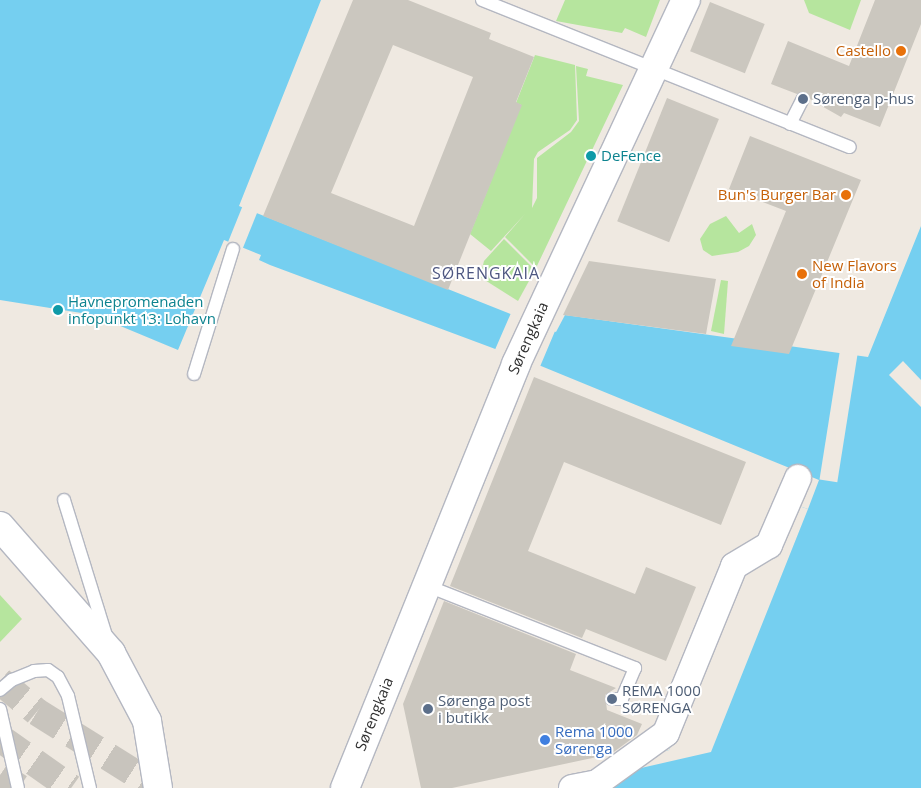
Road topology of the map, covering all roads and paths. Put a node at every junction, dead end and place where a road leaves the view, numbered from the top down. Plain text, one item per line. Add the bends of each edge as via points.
1 (482, 0) edge
2 (686, 0) edge
3 (656, 70) junction
4 (803, 98) dead end
5 (790, 124) junction
6 (850, 147) dead end
7 (233, 249) dead end
8 (194, 374) dead end
9 (798, 478) dead end
10 (64, 500) dead end
11 (0, 526) edge
12 (425, 585) junction
13 (111, 653) junction
14 (0, 690) edge
15 (612, 699) dead end
16 (0, 709) edge
17 (584, 785) edge
18 (18, 788) edge
19 (90, 788) edge
20 (158, 788) edge
21 (344, 788) edge

1 - 3 lane
2 - 3 street, Sørengkaia
3 - 5 lane
3 - 12 street, Sørengkaia via 516,364
4 - 5 lane
5 - 6 lane
7 - 8 lane
9 - 17 street via 769,545 734,566 666,732
10 - 13 lane
11 - 13 street
12 - 15 lane via 635,668 622,699
12 - 21 street, Sørengkaia
13 - 20 street via 147,721
14 - 19 lane via 12,680 34,671 48,670 58,677 68,696
16 - 18 lane

